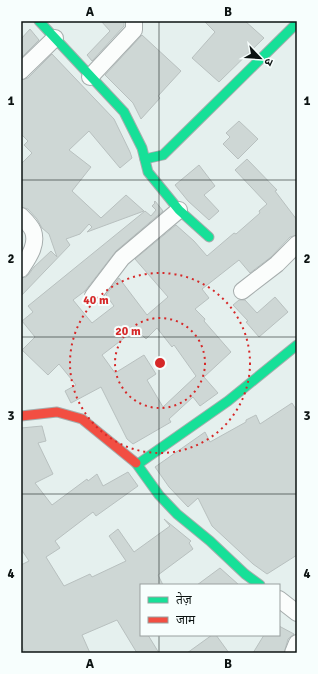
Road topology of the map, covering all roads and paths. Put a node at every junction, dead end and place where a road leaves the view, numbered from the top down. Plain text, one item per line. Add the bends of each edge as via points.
1 (39, 21) edge
2 (134, 21) edge
3 (297, 23) edge
4 (55, 38) junction
5 (21, 70) edge
6 (90, 77) junction
7 (145, 159) junction
8 (179, 210) junction
9 (21, 216) edge
10 (209, 237) dead end
11 (297, 244) edge
12 (21, 269) edge
13 (242, 291) dead end
14 (93, 296) dead end
15 (297, 345) edge
16 (21, 416) edge
17 (138, 464) junction
18 (259, 584) edge
19 (280, 600) edge
20 (297, 613) edge
21 (297, 643) edge
22 (293, 653) edge

1 - 4 street
2 - 6 street via 134,30
3 - 7 street via 163,155
4 - 5 street
4 - 6 street
6 - 7 street via 124,112
7 - 8 street via 148,172
8 - 10 street
8 - 14 street via 122,258
9 - 12 street via 33,230 34,240 33,249
11 - 13 street
15 - 17 street via 228,401
16 - 17 street via 57,412 82,419
17 - 18 street via 159,495 177,514
19 - 20 street
21 - 22 street

